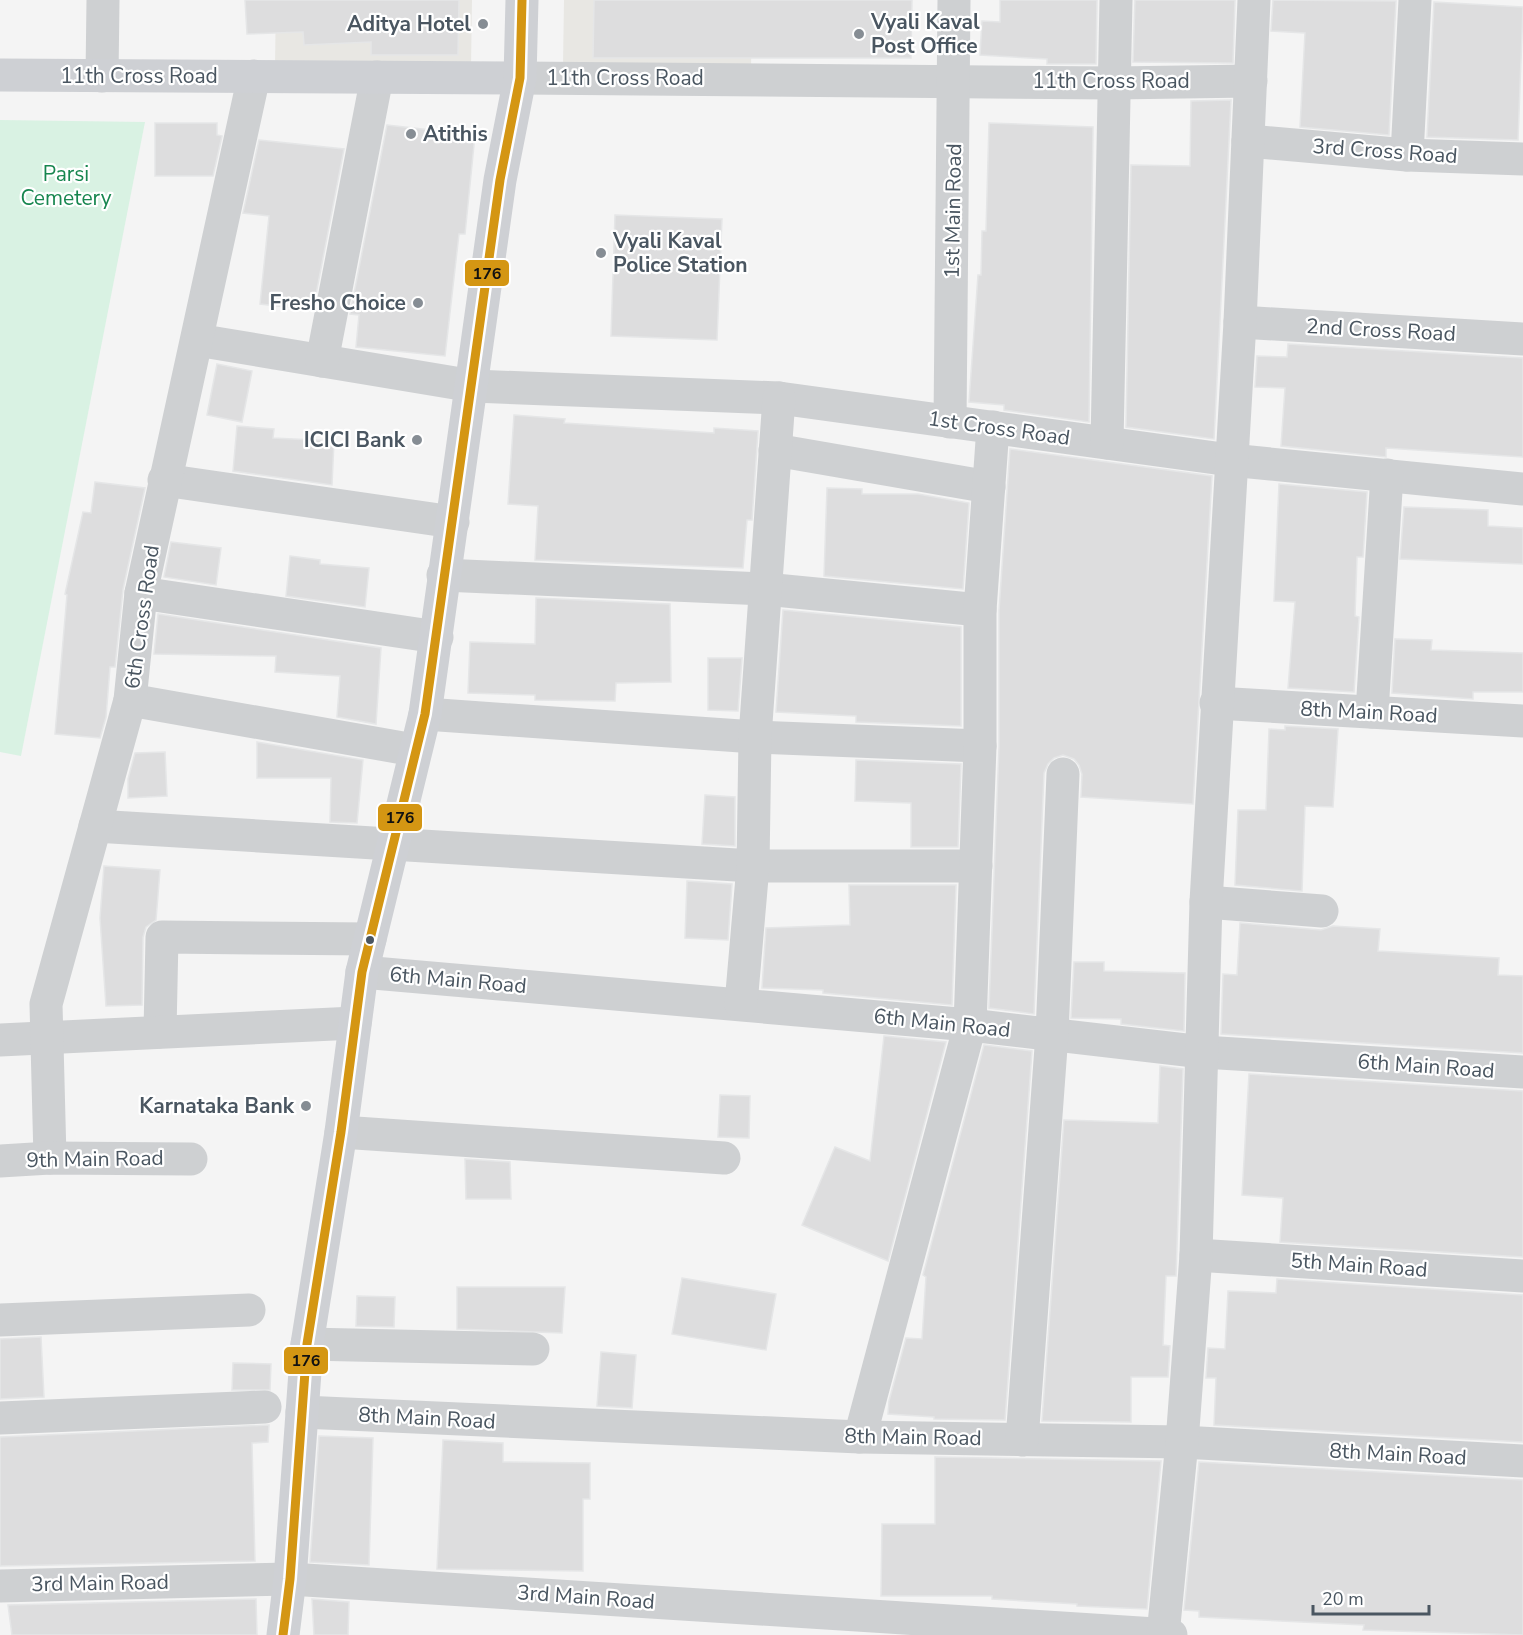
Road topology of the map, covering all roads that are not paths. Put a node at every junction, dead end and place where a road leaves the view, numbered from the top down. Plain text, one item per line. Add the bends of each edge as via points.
1 (103, 0) edge
2 (522, 0) edge
3 (954, 0) edge
4 (1116, 0) edge
5 (1254, 0) edge
6 (1415, 0) edge
7 (0, 75) edge
8 (102, 76) junction
9 (254, 76) junction
10 (377, 77) junction
11 (520, 78) junction
12 (955, 80) junction
13 (1251, 81) junction
14 (1114, 83) junction
15 (1248, 141) junction
16 (1407, 155) junction
17 (1523, 159) edge
18 (1240, 322) junction
19 (1523, 339) edge
20 (197, 340) junction
21 (322, 361) junction
22 (473, 386) junction
23 (779, 398) junction
24 (950, 422) junction
25 (993, 428) junction
26 (1107, 443) junction
27 (775, 450) junction
28 (1230, 460) junction
29 (1387, 475) junction
30 (164, 480) junction
31 (989, 487) junction
32 (1523, 489) edge
33 (453, 522) junction
34 (443, 575) junction
35 (765, 589) junction
36 (141, 593) junction
37 (980, 610) junction
38 (436, 637) junction
39 (130, 700) junction
40 (1216, 703) junction
41 (1372, 712) junction
42 (425, 714) junction
43 (1523, 721) edge
44 (755, 737) junction
45 (980, 746) junction
46 (414, 750) junction
47 (1063, 774) dead end
48 (95, 826) junction
49 (395, 844) junction
50 (753, 866) junction
51 (976, 866) junction
52 (1206, 902) junction
53 (1322, 911) dead end
54 (370, 939) junction
55 (362, 972) junction
56 (741, 1004) junction
57 (355, 1023) junction
58 (970, 1025) junction
59 (160, 1032) junction
60 (1052, 1034) junction
61 (46, 1036) junction
62 (0, 1040) edge
63 (1203, 1052) junction
64 (1523, 1072) edge
65 (341, 1132) junction
66 (50, 1158) junction
67 (191, 1158) dead end
68 (724, 1158) dead end
69 (0, 1161) edge
70 (1196, 1255) junction
71 (1523, 1276) edge
72 (249, 1310) dead end
73 (0, 1320) edge
74 (307, 1344) junction
75 (533, 1349) dead end
76 (265, 1407) dead end
77 (302, 1412) junction
78 (0, 1418) edge
79 (860, 1437) junction
80 (1022, 1440) junction
81 (1182, 1442) junction
82 (1523, 1461) edge
83 (290, 1579) junction
84 (0, 1586) edge
85 (283, 1635) edge
86 (1163, 1635) edge
87 (1171, 1635) edge

1 - 8 street
2 - 11 street
3 - 12 street, 1st Main Road
4 - 14 street
5 - 13 street
6 - 16 street
7 - 8 street, 11th Cross Road
8 - 9 street, 11th Cross Road
9 - 10 street, 11th Cross Road
9 - 20 street, 6th Cross Road
10 - 11 street, 11th Cross Road
10 - 21 street
11 - 12 street, 11th Cross Road
11 - 22 street via 500,180
12 - 14 street, 11th Cross Road
12 - 24 street, 1st Main Road
13 - 14 street, 11th Cross Road
13 - 15 street
14 - 26 street
15 - 16 street, 3rd Cross Road
15 - 18 street
16 - 17 street, 3rd Cross Road
18 - 19 street, 2nd Cross Road
18 - 28 street
20 - 21 street, 1st Cross Road
20 - 30 street, 6th Cross Road
21 - 22 street, 1st Cross Road
22 - 23 street, 1st Cross Road
22 - 33 street
23 - 24 street, 1st Cross Road
23 - 27 street
24 - 25 street, 1st Cross Road
25 - 26 street, 1st Cross Road
25 - 31 street
26 - 28 street, 1st Cross Road
27 - 31 street
27 - 35 street
28 - 29 street, 1st Cross Road
28 - 40 street
29 - 32 street, 1st Cross Road
29 - 41 street
30 - 33 street
30 - 36 street, 6th Cross Road
31 - 37 street
33 - 34 street
34 - 35 street
34 - 38 street
35 - 37 street
35 - 44 street
36 - 38 street
36 - 39 street, 6th Cross Road
37 - 45 street
38 - 42 street
39 - 46 street
39 - 48 street, 6th Cross Road
40 - 41 street, 8th Main Road
40 - 52 street
41 - 43 street, 8th Main Road
42 - 44 street
42 - 46 street
44 - 45 street
44 - 50 street
45 - 51 street
46 - 49 street
47 - 60 street
48 - 49 street
48 - 61 street, 6th Cross Road via 46,1004
49 - 50 street
49 - 54 street
50 - 51 street
50 - 56 street
51 - 58 street
52 - 53 street
52 - 63 street
54 - 55 street
54 - 59 street via 162,937
55 - 56 street, 6th Main Road
55 - 57 street
56 - 58 street, 6th Main Road
57 - 59 street
57 - 65 street
58 - 60 street, 6th Main Road
58 - 79 street
59 - 61 street
60 - 63 street, 6th Main Road
60 - 80 street
61 - 62 street
61 - 66 street, 6th Cross Road
63 - 64 street, 6th Main Road
63 - 70 street
65 - 68 street
65 - 74 street
66 - 67 street, 9th Main Road
66 - 69 street, 9th Main Road
70 - 71 street, 5th Main Road
70 - 81 street
72 - 73 street
74 - 75 street
74 - 77 street
76 - 78 street
77 - 79 street, 8th Main Road
77 - 83 street
79 - 80 street, 8th Main Road
80 - 81 street, 8th Main Road
81 - 82 street, 8th Main Road
81 - 86 street
83 - 84 street, 3rd Main Road
83 - 85 street
83 - 86 street, 3rd Main Road
86 - 87 street, 3rd Main Road

